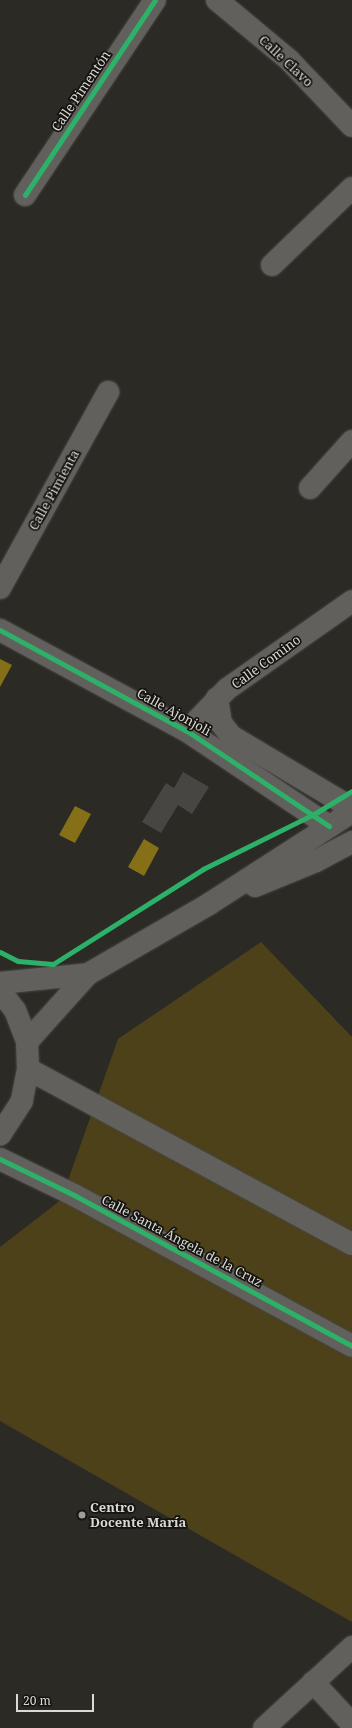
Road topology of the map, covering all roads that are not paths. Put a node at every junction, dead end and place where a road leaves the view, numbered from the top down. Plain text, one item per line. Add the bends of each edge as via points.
1 (155, 0) edge
2 (217, 0) edge
3 (352, 126) edge
4 (352, 188) edge
5 (25, 195) dead end
6 (272, 265) dead end
7 (108, 392) dead end
8 (352, 441) edge
9 (310, 488) dead end
10 (0, 588) edge
11 (352, 601) edge
12 (0, 630) edge
13 (217, 698) junction
14 (187, 731) junction
15 (352, 808) edge
16 (352, 812) edge
17 (329, 826) junction
18 (351, 843) edge
19 (209, 904) junction
20 (88, 974) junction
21 (0, 983) edge
22 (0, 991) edge
23 (26, 1042) junction
24 (28, 1069) junction
25 (0, 1135) edge
26 (0, 1159) edge
27 (352, 1244) edge
28 (352, 1346) edge
29 (352, 1647) edge
30 (313, 1682) junction
31 (352, 1724) edge
32 (264, 1728) edge

1 - 5 street, Calle Pimentón
2 - 3 street, Calle Clavo via 288,60
4 - 6 street
7 - 10 street, Calle Pimienta
8 - 9 street
11 - 13 street, Calle Comino
12 - 14 street, Calle Ajonjoli
13 - 14 street, Calle Comino
13 - 15 street, Calle Ajonjoli via 221,723 231,736
14 - 17 street, Calle Ajonjoli
16 - 17 street
17 - 19 street
18 - 19 street via 316,861
19 - 20 street
20 - 21 street
20 - 23 street
22 - 23 street via 15,1010
23 - 24 street
24 - 25 street via 22,1101
24 - 27 street
26 - 28 street, Calle Santa Ángela de la Cruz via 74,1195
29 - 30 street
30 - 31 street
30 - 32 street

